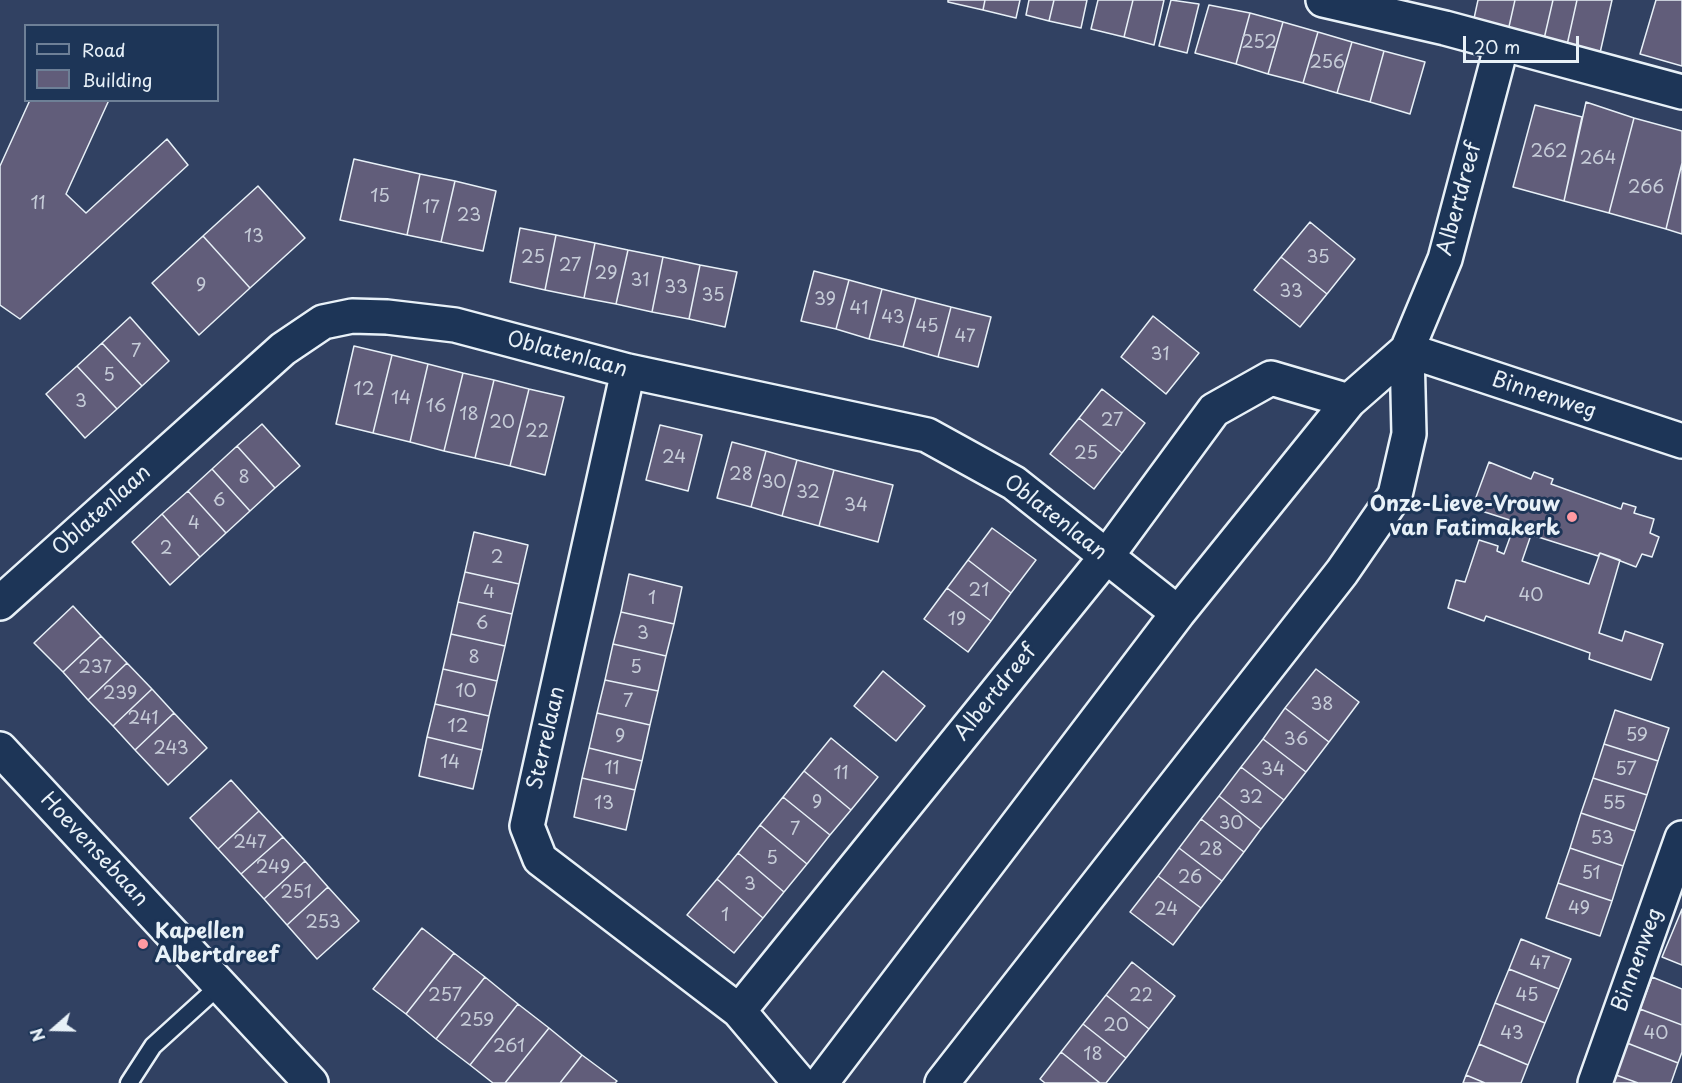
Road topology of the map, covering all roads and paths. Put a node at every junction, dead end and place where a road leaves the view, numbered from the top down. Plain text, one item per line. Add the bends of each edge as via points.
1 (1323, 0) edge
2 (1502, 44) junction
3 (1682, 92) edge
4 (1407, 350) junction
5 (628, 371) junction
6 (1349, 401) junction
7 (1682, 441) edge
8 (1106, 557) junction
9 (0, 603) edge
10 (1178, 614) junction
11 (0, 748) edge
12 (1682, 838) edge
13 (219, 986) junction
14 (739, 1011) junction
15 (129, 1083) edge
16 (311, 1083) edge
17 (800, 1083) edge
18 (821, 1083) edge
19 (942, 1083) edge
20 (1595, 1083) edge

1 - 2 street
2 - 3 street
2 - 4 street, Albertdreef via 1445,259
4 - 6 street, Albertdreef
4 - 7 street, Binnenweg
4 - 19 street, Albertdreef via 1409,434 1395,495 1342,572
5 - 8 street, Oblatenlaan via 927,435 1014,483
5 - 9 street, Oblatenlaan via 455,325 352,316 323,322 283,349
5 - 14 street, Sterrelaan via 527,826 540,859
6 - 8 street, Albertdreef via 1272,378 1214,410
6 - 10 street, Albertdreef
8 - 10 street, Oblatenlaan
8 - 14 street, Albertdreef
10 - 18 street, Albertdreef
11 - 13 street, Hoevensebaan
12 - 20 street, Binnenweg
13 - 15 lane via 153,1046
13 - 16 street, Hoevensebaan
14 - 17 street

